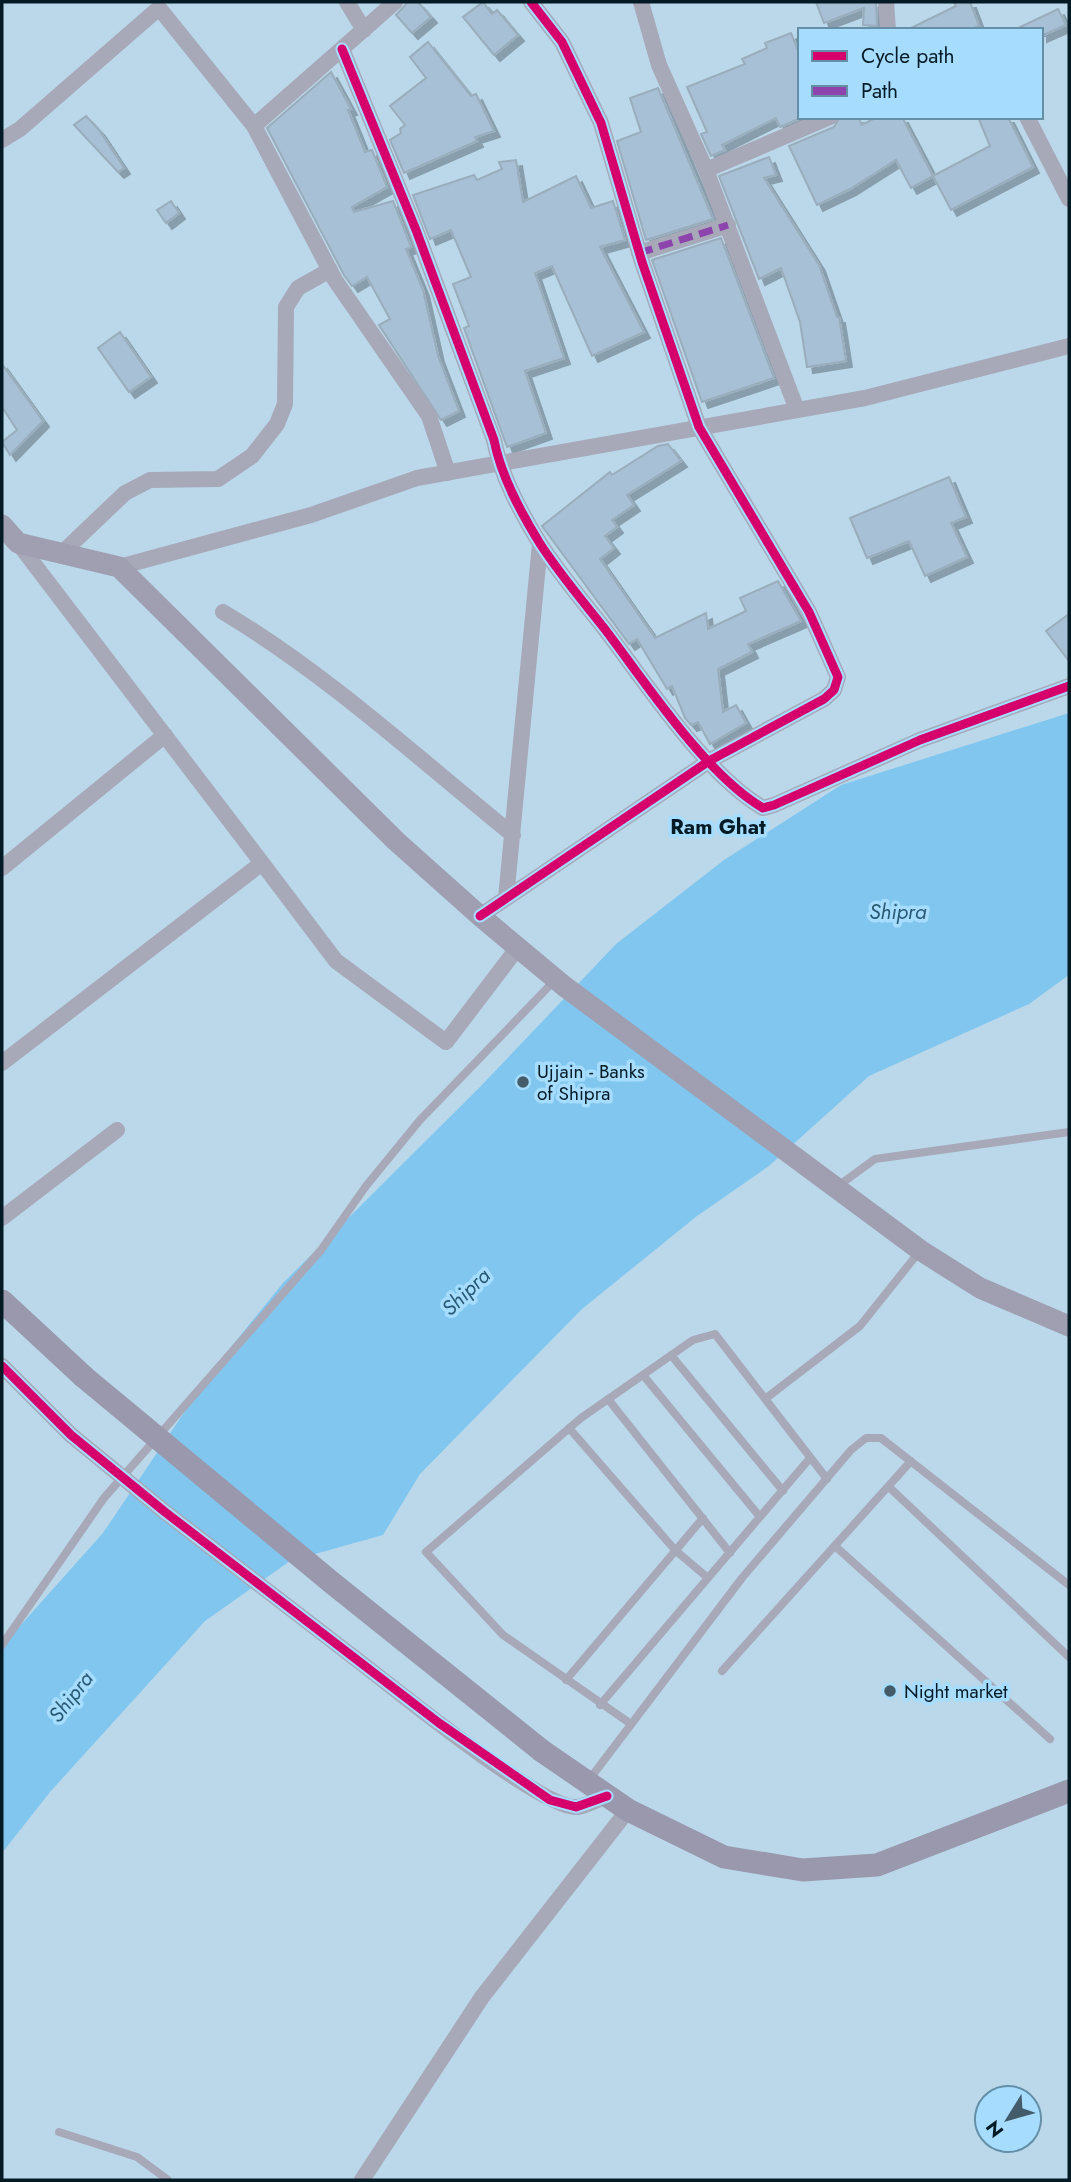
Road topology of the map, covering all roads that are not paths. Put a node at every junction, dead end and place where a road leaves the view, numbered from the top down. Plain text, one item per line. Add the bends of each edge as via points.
1 (347, 2) edge
2 (395, 2) edge
3 (531, 2) edge
4 (640, 2) edge
5 (886, 2) edge
6 (157, 5) edge
7 (888, 28) edge
8 (364, 30) junction
9 (342, 49) junction
10 (825, 119) edge
11 (1028, 119) edge
12 (254, 126) junction
13 (2, 140) edge
14 (706, 170) junction
15 (1069, 199) edge
16 (728, 225) junction
17 (639, 253) junction
18 (330, 270) junction
19 (1069, 346) edge
20 (797, 410) junction
21 (699, 427) junction
22 (499, 464) junction
23 (448, 473) junction
24 (2, 525) edge
25 (18, 543) junction
26 (540, 544) junction
27 (62, 553) junction
28 (119, 567) junction
29 (223, 612) dead end
30 (1069, 687) edge
31 (165, 735) junction
32 (709, 761) junction
33 (513, 835) junction
34 (262, 863) junction
35 (2, 868) edge
36 (506, 898) junction
37 (480, 916) junction
38 (519, 946) junction
39 (560, 983) junction
40 (2, 1063) edge
41 (117, 1130) dead end
42 (1069, 1132) edge
43 (836, 1188) junction
44 (2, 1218) edge
45 (920, 1250) junction
46 (2, 1301) edge
47 (1069, 1326) edge
48 (671, 1355) junction
49 (2, 1366) edge
50 (643, 1375) junction
51 (608, 1399) junction
52 (765, 1399) junction
53 (569, 1428) junction
54 (810, 1458) junction
55 (912, 1461) junction
56 (827, 1479) junction
57 (889, 1487) junction
58 (783, 1491) junction
59 (760, 1517) junction
60 (703, 1518) junction
61 (835, 1546) junction
62 (675, 1550) junction
63 (730, 1553) junction
64 (708, 1578) junction
65 (1069, 1585) edge
66 (2, 1644) edge
67 (1069, 1657) edge
68 (722, 1671) dead end
69 (566, 1680) junction
70 (600, 1704) junction
71 (631, 1724) junction
72 (1050, 1739) dead end
73 (587, 1782) junction
74 (1069, 1791) edge
75 (607, 1796) junction
76 (628, 1810) junction
77 (59, 2132) dead end
78 (168, 2180) edge
79 (362, 2180) edge

1 - 8 street
2 - 8 street
3 - 17 street via 562,42 601,123
4 - 14 street via 660,65
5 - 7 street
6 - 12 street
6 - 13 street via 20,129
8 - 9 street
9 - 12 street
9 - 22 street via 416,230
10 - 14 street
11 - 15 street
12 - 18 street
14 - 16 street
16 - 17 street
16 - 20 street
17 - 21 street
18 - 23 street via 429,416
18 - 27 street via 298,288 286,307 285,404 277,425 252,456 218,479 150,480 125,493
19 - 20 street via 865,398
20 - 21 street
21 - 22 street
21 - 32 street via 809,612 838,677 834,690 824,699
22 - 23 street
22 - 26 street
23 - 28 street via 416,478 311,515
24 - 25 main road
25 - 27 main road
25 - 31 street
26 - 32 street
26 - 33 street
27 - 28 main road
28 - 37 main road via 396,841
29 - 33 street via 257,632 378,725
30 - 32 street via 920,740 763,808
31 - 34 street
31 - 35 street
32 - 36 street
33 - 36 street
34 - 38 street via 336,961 446,1042
34 - 40 street
36 - 37 street
37 - 38 main road
38 - 39 main road
39 - 43 main road
39 - 66 lane via 420,1120 321,1250 104,1498
41 - 44 street
42 - 43 lane via 875,1159
43 - 45 main road
45 - 47 main road via 980,1288
45 - 52 lane via 860,1326
46 - 73 main road, bridge via 85,1377 331,1582
48 - 50 lane
48 - 52 lane via 693,1340 715,1334
48 - 58 lane
49 - 75 street, bridge via 71,1435 165,1512 439,1723 550,1800 576,1807
50 - 51 lane
50 - 59 lane
51 - 53 lane
51 - 60 lane
52 - 54 lane
53 - 62 lane
53 - 69 lane via 426,1552 503,1635
54 - 56 lane
54 - 58 lane
55 - 56 lane via 881,1438 866,1438
55 - 57 lane
55 - 65 lane
56 - 71 lane via 742,1578
57 - 61 lane
57 - 67 lane
58 - 59 lane
59 - 63 lane
60 - 62 lane
60 - 63 lane
61 - 68 lane
61 - 72 lane
62 - 64 lane
62 - 69 lane
63 - 64 lane
64 - 70 lane
69 - 70 lane
70 - 71 lane
71 - 73 lane
73 - 75 main road
74 - 76 main road via 877,1865 803,1870 724,1857
75 - 76 main road
76 - 79 street via 482,1997
77 - 78 lane via 137,2157

